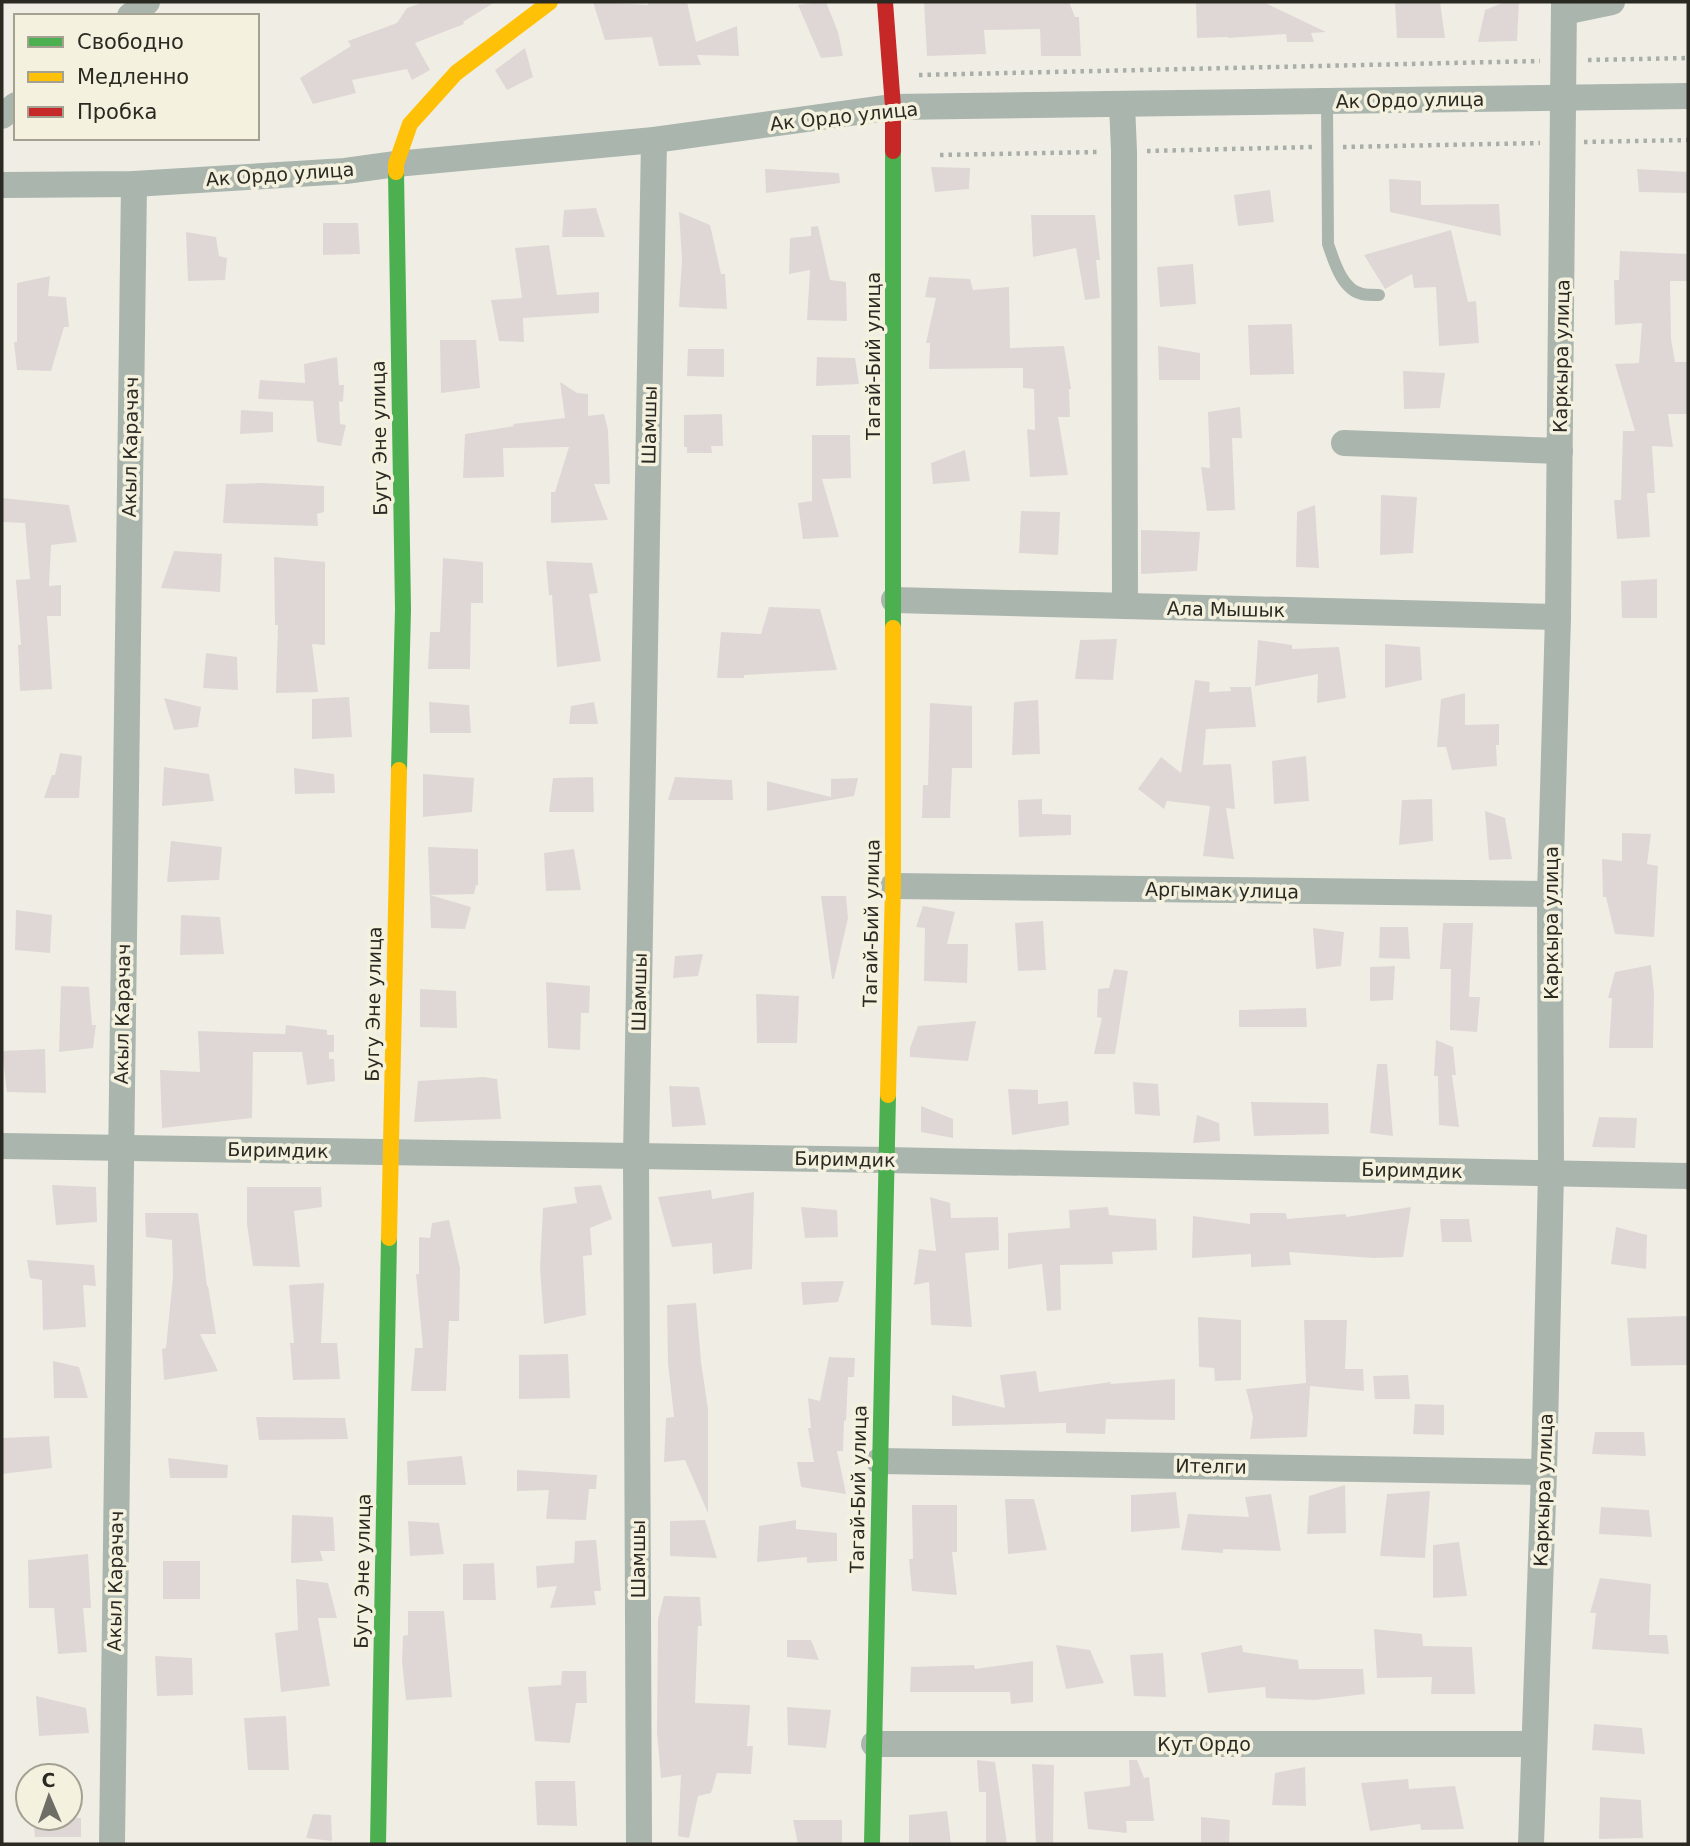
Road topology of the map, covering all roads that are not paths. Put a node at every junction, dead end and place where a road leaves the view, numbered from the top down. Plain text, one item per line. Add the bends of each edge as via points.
1 (147, 2) edge
2 (550, 2) edge
3 (886, 2) edge
4 (1612, 2) edge
5 (1564, 7) edge
6 (132, 14) edge
7 (1688, 96) edge
8 (1563, 98) junction
9 (1327, 101) junction
10 (1122, 104) junction
11 (893, 107) junction
12 (653, 140) junction
13 (396, 164) junction
14 (134, 184) junction
15 (2, 185) edge
16 (1379, 295) dead end
17 (1344, 443) dead end
18 (1560, 451) junction
19 (894, 600) junction
20 (1125, 606) junction
21 (1558, 617) junction
22 (894, 886) junction
23 (1550, 894) junction
24 (2, 1146) edge
25 (120, 1148) junction
26 (390, 1152) junction
27 (636, 1156) junction
28 (886, 1160) junction
29 (1551, 1173) junction
30 (1688, 1176) edge
31 (879, 1461) junction
32 (1544, 1472) junction
33 (874, 1744) junction
34 (1534, 1744) junction
35 (112, 1844) edge
36 (378, 1844) edge
37 (639, 1844) edge
38 (872, 1844) edge
39 (1531, 1844) edge

1 - 6 street
2 - 13 street via 456,73 410,124
3 - 11 street, Тагай-Бий улица
4 - 5 street
5 - 8 street, Каркыра улица
7 - 8 street, Ак Ордо улица
8 - 9 street, Ак Ордо улица
8 - 18 street, Каркыра улица
9 - 10 street, Ак Ордо улица
9 - 16 lane via 1328,244 1349,286 1360,294
10 - 11 street, Ак Ордо улица
10 - 20 street
11 - 12 street, Ак Ордо улица
11 - 19 street, Тагай-Бий улица
12 - 13 street, Ак Ордо улица
12 - 27 street, Шамшы
13 - 14 street, Ак Ордо улица
13 - 26 street, Бугу Эне улица via 404,609
14 - 15 street, Ак Ордо улица
14 - 25 street, Акыл Карачач
17 - 18 street
18 - 21 street, Каркыра улица
19 - 20 street, Ала Мышык
19 - 22 street, Тагай-Бий улица
20 - 21 street, Ала Мышык
21 - 23 street, Каркыра улица
22 - 23 street, Аргымак улица
22 - 28 street, Тагай-Бий улица
23 - 29 street, Каркыра улица
24 - 25 street, Биримдик
25 - 26 street, Биримдик
25 - 35 street, Акыл Карачач
26 - 27 street, Биримдик
26 - 36 street, Бугу Эне улица
27 - 28 street, Биримдик
27 - 37 street, Шамшы
28 - 29 street, Биримдик
28 - 31 street, Тагай-Бий улица
29 - 30 street, Биримдик
29 - 32 street, Каркыра улица
31 - 32 street, Ителги
31 - 33 street, Тагай-Бий улица
32 - 34 street, Каркыра улица
33 - 34 street, Кут Ордо
33 - 38 street, Тагай-Бий улица
34 - 39 street, Каркыра улица

